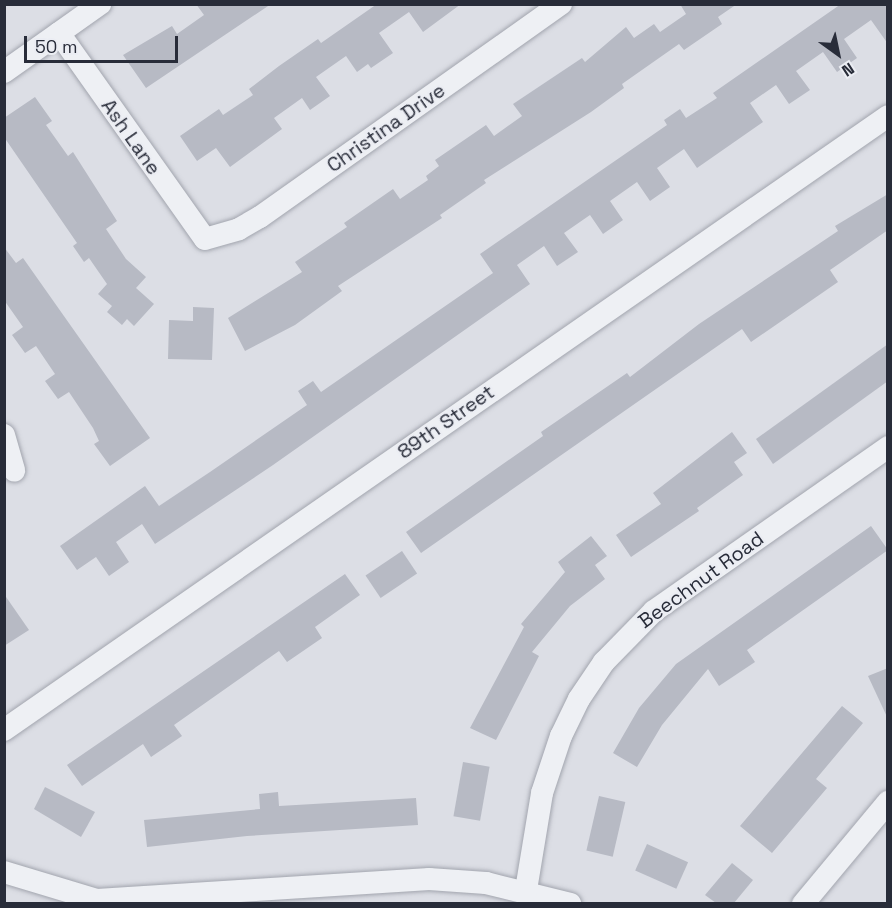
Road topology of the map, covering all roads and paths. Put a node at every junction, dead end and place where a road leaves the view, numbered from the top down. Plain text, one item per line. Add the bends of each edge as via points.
1 (100, 4) edge
2 (561, 4) edge
3 (59, 33) junction
4 (4, 72) edge
5 (888, 116) edge
6 (205, 238) joint
7 (4, 435) edge
8 (888, 447) edge
9 (14, 471) dead end
10 (4, 730) edge
11 (888, 802) edge
12 (4, 872) edge
13 (526, 890) junction
14 (351, 894) edge
15 (97, 902) edge
16 (570, 903) edge
17 (803, 903) edge

1 - 3 street
2 - 6 street, Christina Drive via 260,217 239,229
3 - 4 street
3 - 6 street, Ash Lane
5 - 10 street, 89th Street
7 - 9 street
8 - 13 street, Beechnut Road via 654,611 604,662 579,699 561,736 542,793
11 - 17 street
12 - 15 street
13 - 14 street via 486,882 429,879
13 - 16 street
14 - 15 street

